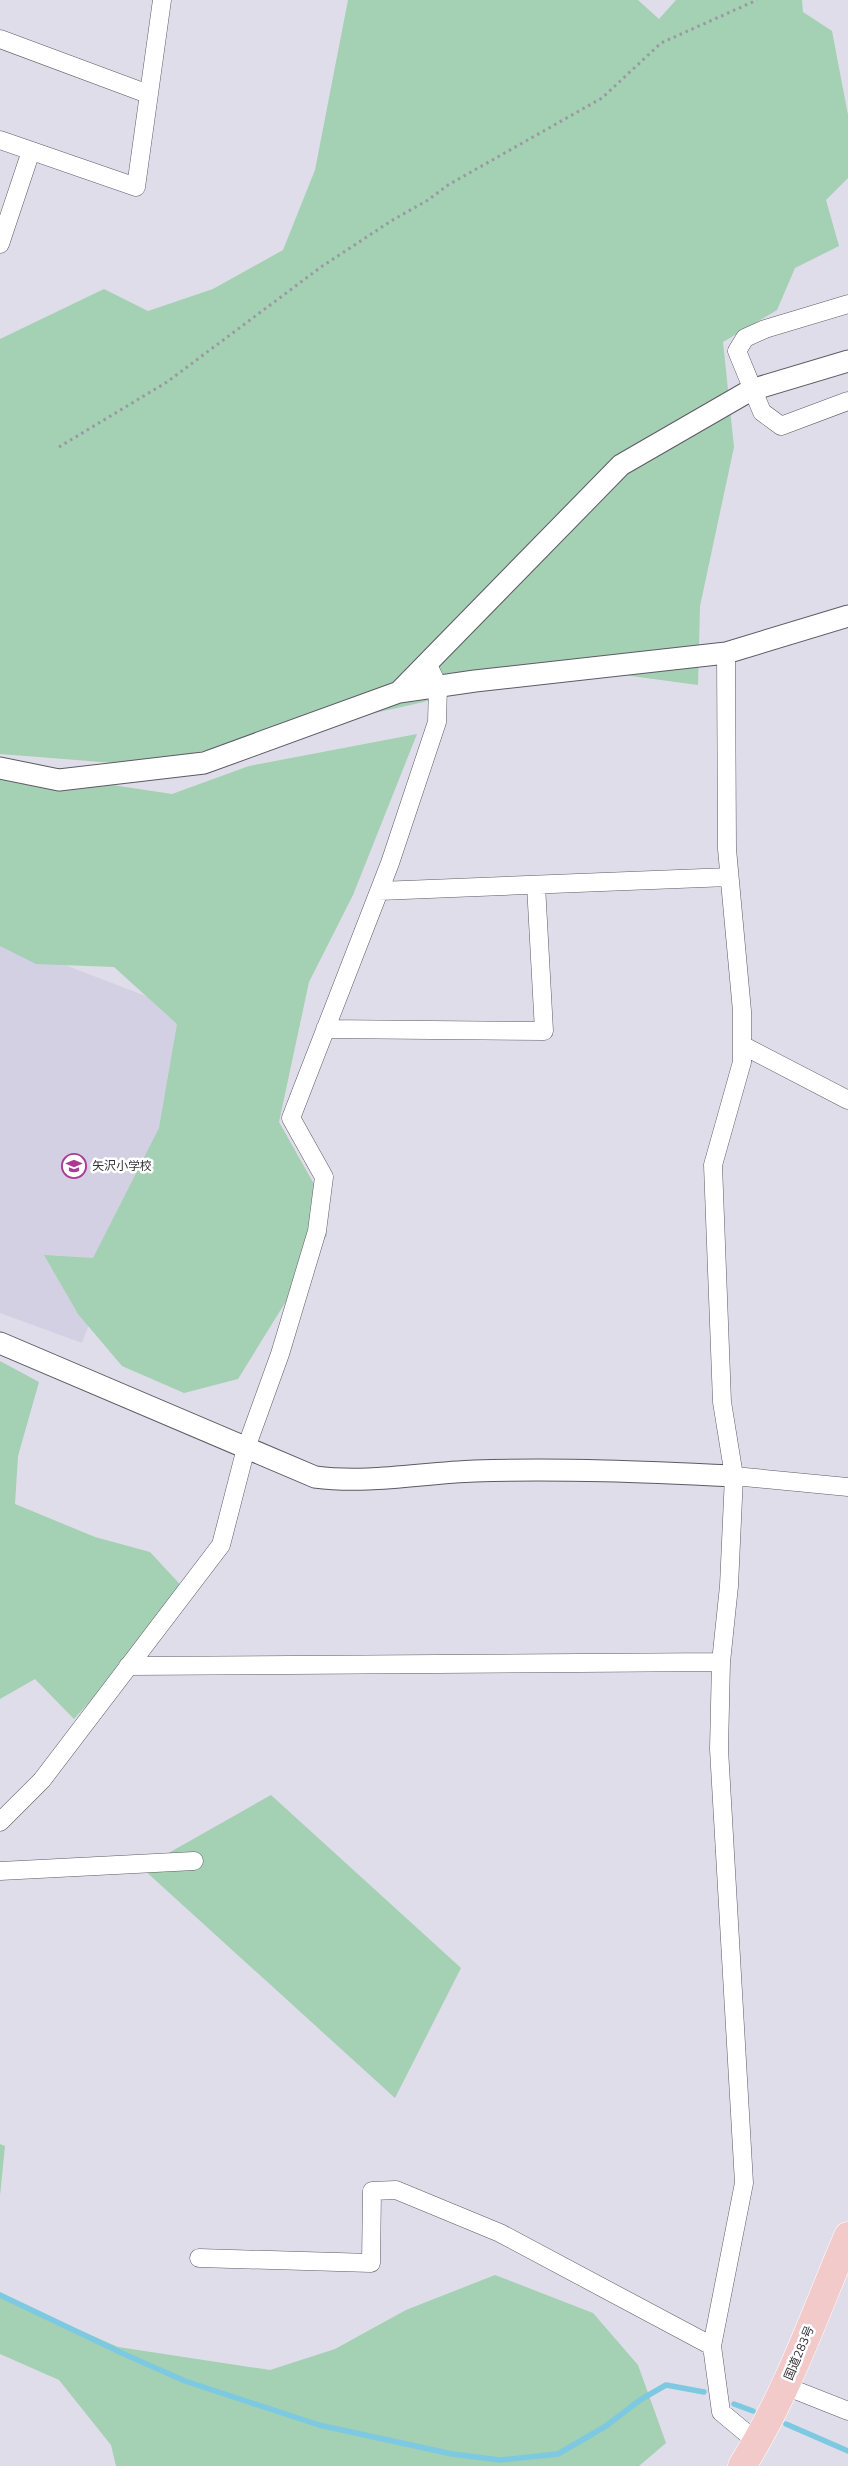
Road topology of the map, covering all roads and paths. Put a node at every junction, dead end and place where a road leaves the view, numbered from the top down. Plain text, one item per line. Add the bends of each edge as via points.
1 (162, 0) edge
2 (757, 0) edge
3 (0, 38) edge
4 (148, 94) junction
5 (0, 140) edge
6 (31, 151) junction
7 (0, 244) edge
8 (848, 304) edge
9 (848, 361) edge
10 (751, 390) junction
11 (848, 401) edge
12 (59, 447) dead end
13 (848, 616) edge
14 (726, 653) junction
15 (427, 663) junction
16 (438, 686) junction
17 (399, 692) junction
18 (0, 768) edge
19 (729, 877) junction
20 (536, 885) junction
21 (379, 891) junction
22 (325, 1029) junction
23 (742, 1045) junction
24 (848, 1100) edge
25 (0, 1343) edge
26 (246, 1448) junction
27 (734, 1476) junction
28 (848, 1487) edge
29 (721, 1662) junction
30 (128, 1666) junction
31 (0, 1822) edge
32 (194, 1860) dead end
33 (0, 1871) edge
34 (848, 2236) edge
35 (199, 2258) dead end
36 (712, 2346) junction
37 (784, 2386) junction
38 (848, 2412) edge
39 (757, 2442) junction
40 (742, 2466) edge

1 - 4 street
2 - 12 path via 661,42 602,98 391,221 321,267 167,382
3 - 4 street
4 - 6 street via 136,187
5 - 6 street
6 - 7 street
8 - 10 street via 744,338 737,351
9 - 10 street
10 - 11 street via 762,412 781,426
10 - 15 street via 622,465
13 - 14 street
14 - 16 street
14 - 19 street
15 - 16 street
15 - 17 street
16 - 17 street
16 - 21 street via 437,722
17 - 18 street via 204,763 59,780
19 - 20 street
19 - 23 street via 742,1011
20 - 21 street
20 - 22 street via 544,1031
21 - 22 street
22 - 26 street via 291,1118 324,1176 317,1231 280,1354
23 - 24 street
23 - 27 street via 742,1062 713,1165 722,1402
25 - 26 street
26 - 27 street via 315,1477 344,1481 474,1471 616,1470
26 - 30 street via 221,1545
27 - 28 street
27 - 29 street via 729,1586
29 - 30 street
29 - 36 street via 719,1749 744,2183
30 - 31 street via 42,1780
32 - 33 street
34 - 37 highway, 国道283号
35 - 36 street via 371,2263 372,2191 396,2190 500,2233
36 - 39 street via 721,2412
37 - 38 street
37 - 39 highway, 国道283号
39 - 40 highway, 国道283号

